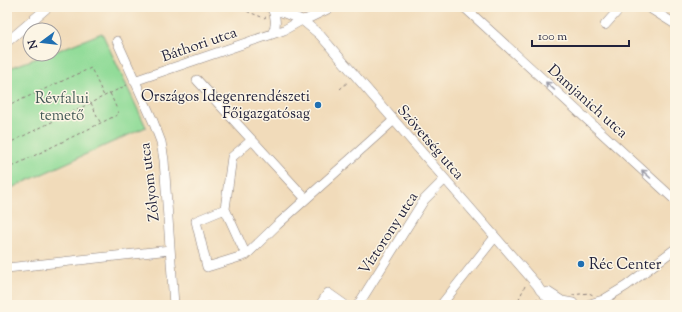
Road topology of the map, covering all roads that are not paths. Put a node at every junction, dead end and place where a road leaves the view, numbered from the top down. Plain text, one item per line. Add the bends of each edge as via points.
1 (48, 7) edge
2 (332, 7) edge
3 (464, 7) edge
4 (621, 7) edge
5 (648, 7) edge
6 (270, 8) edge
7 (302, 20) junction
8 (675, 24) edge
9 (605, 25) dead end
10 (272, 34) junction
11 (117, 41) dead end
12 (7, 42) edge
13 (197, 80) dead end
14 (134, 81) junction
15 (394, 120) junction
16 (252, 140) junction
17 (445, 179) junction
18 (306, 199) junction
19 (675, 200) edge
20 (225, 209) junction
21 (495, 236) junction
22 (675, 249) edge
23 (170, 250) junction
24 (246, 255) junction
25 (7, 268) edge
26 (626, 286) junction
27 (539, 287) junction
28 (571, 301) edge
29 (593, 301) edge
30 (174, 305) edge
31 (320, 305) edge
32 (345, 305) edge
33 (358, 305) edge
34 (441, 305) edge
35 (543, 305) edge
36 (555, 305) edge
37 (608, 305) edge

1 - 12 street
2 - 7 street, Báthori utca
19 -> 3 street, Damjanich utca
4 - 9 street
5 - 8 street
6 - 7 street, Szövetség utca
6 - 10 street via 275,15 276,23
7 - 10 street, Báthori utca
7 - 15 street, Szövetség utca via 328,43
10 - 14 street, Báthori utca
11 - 14 street, Zólyom utca
13 - 16 street
14 - 23 street, Zólyom utca via 161,142
15 - 17 street, Szövetség utca
15 - 18 street
16 - 18 street
16 - 20 street via 232,157
17 - 21 street, Szövetség utca
17 - 33 street, Víztorony utca via 424,200
18 - 24 street
20 - 24 street
20 - 24 street via 196,221 207,267
21 - 27 street, Szövetség utca
21 - 34 street
22 - 26 street
23 - 25 street
23 - 30 street, Zólyom utca
26 - 29 street via 603,300
26 - 37 street
27 - 28 street, Szövetség utca via 562,301
27 - 35 street
27 - 36 street, Szövetség utca
28 - 29 street, Szövetség utca
31 - 32 street via 328,293

